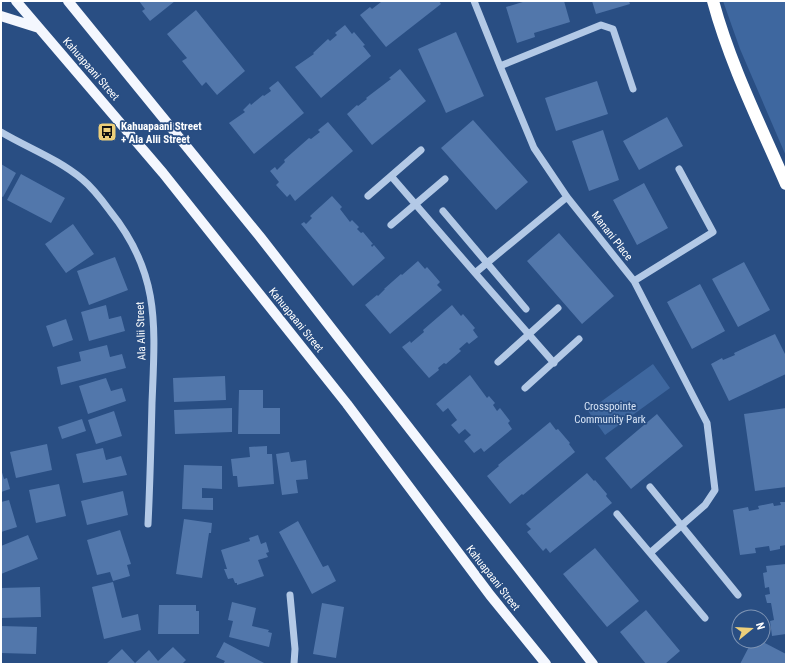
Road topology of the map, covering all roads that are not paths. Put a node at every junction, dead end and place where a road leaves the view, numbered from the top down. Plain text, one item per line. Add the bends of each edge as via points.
1 (16, 1) edge
2 (68, 1) edge
3 (474, 1) edge
4 (713, 1) edge
5 (1, 16) edge
6 (40, 28) junction
7 (500, 66) junction
8 (633, 89) dead end
9 (1, 132) edge
10 (421, 150) dead end
11 (679, 169) dead end
12 (391, 176) junction
13 (445, 179) dead end
14 (786, 184) edge
15 (368, 196) dead end
16 (567, 197) junction
17 (416, 204) junction
18 (443, 211) dead end
19 (390, 225) dead end
20 (487, 263) junction
21 (475, 273) junction
22 (634, 281) junction
23 (558, 308) dead end
24 (526, 309) dead end
25 (528, 334) junction
26 (579, 339) dead end
27 (498, 362) dead end
28 (554, 363) junction
29 (525, 388) dead end
30 (650, 487) dead end
31 (617, 514) dead end
32 (148, 524) dead end
33 (682, 526) junction
34 (650, 553) junction
35 (738, 594) dead end
36 (290, 595) dead end
37 (705, 618) dead end
38 (294, 664) edge
39 (546, 664) edge
40 (593, 664) edge

1 - 6 main road, Kahuapaani Street
2 - 40 main road, Kahuapaani Street via 266,245
3 - 7 street, Manani Place
4 - 14 highway via 735,66
5 - 6 main road
6 - 39 main road, Kahuapaani Street via 163,173 318,366 490,595
7 - 8 street via 601,25 613,29
7 - 16 street, Manani Place via 534,148
9 - 32 street, Ala Alii Street via 58,163 83,180 128,234 142,262 150,295 155,338
10 - 12 street
11 - 22 street via 713,232
12 - 15 street
12 - 17 street
13 - 17 street
16 - 20 street
16 - 22 street, Manani Place
17 - 19 street
17 - 21 street
18 - 20 street
20 - 21 street
20 - 24 street
21 - 25 street
22 - 33 street, Manani Place via 707,423 715,490 705,505
23 - 25 street
25 - 27 street
25 - 28 street
26 - 28 street
28 - 29 street
30 - 33 street
31 - 34 street
33 - 34 street
33 - 35 street
34 - 37 street
36 - 38 street

